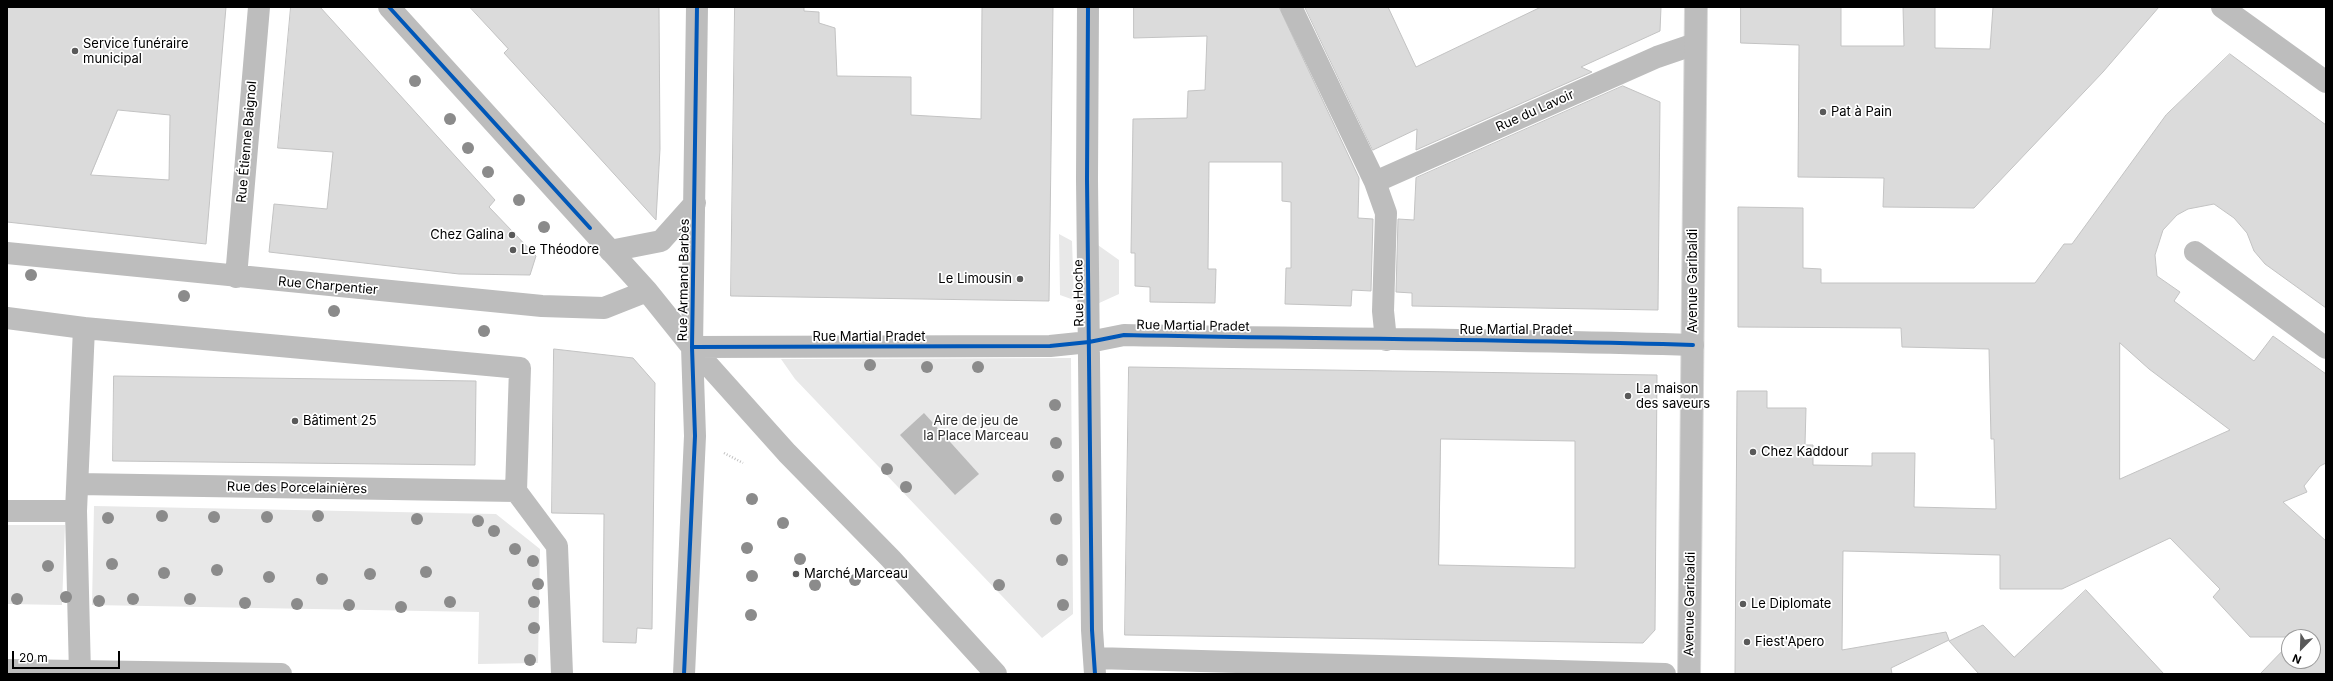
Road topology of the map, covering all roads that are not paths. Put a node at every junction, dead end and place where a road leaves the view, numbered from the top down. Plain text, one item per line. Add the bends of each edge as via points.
1 (259, 7) edge
2 (389, 7) edge
3 (697, 7) edge
4 (1088, 7) edge
5 (1291, 7) edge
6 (1696, 7) edge
7 (2222, 7) edge
8 (1695, 44) junction
9 (2326, 82) edge
10 (1375, 182) junction
11 (695, 203) junction
12 (610, 251) junction
13 (2195, 252) dead end
14 (7, 253) edge
15 (236, 277) junction
16 (647, 291) junction
17 (7, 318) edge
18 (84, 328) junction
19 (1386, 340) junction
20 (1089, 342) junction
21 (1693, 345) junction
22 (692, 347) junction
23 (2326, 348) edge
24 (78, 484) junction
25 (516, 491) junction
26 (7, 511) edge
27 (76, 511) junction
28 (1094, 666) edge
29 (7, 670) edge
30 (80, 672) edge
31 (281, 674) edge
32 (562, 674) edge
33 (684, 674) edge
34 (996, 674) edge
35 (1665, 674) edge
36 (1689, 674) edge

1 - 15 street, Rue Étienne Baignol
2 - 12 street
3 - 11 street, Rue Armand Barbès
4 - 20 street, Rue Hoche
5 - 10 street
6 - 8 street, Avenue Garibaldi
7 - 9 street
8 - 10 street, Rue du Lavoir via 1657,57
8 - 21 street, Avenue Garibaldi
10 - 19 street via 1386,213 1383,311
11 - 12 street, Rue Armand Barbès via 661,241
11 - 22 street, Rue Armand Barbès
12 - 16 street
13 - 23 street
14 - 15 street, Rue Charpentier
15 - 16 street, Rue Charpentier via 542,306 604,308
16 - 22 street
17 - 18 street
18 - 24 street
18 - 25 street via 520,368
19 - 20 street, Rue Martial Pradet via 1124,335
19 - 21 street, Rue Martial Pradet via 1536,339
20 - 22 street, Rue Martial Pradet via 1050,346
20 - 28 street, Rue Hoche
21 - 36 street, Avenue Garibaldi
22 - 33 street, Rue Armand Barbès via 695,436
22 - 34 street via 787,453 891,559
24 - 25 street, Rue des Porcelainières
24 - 27 street
25 - 32 street via 557,546
26 - 27 street
27 - 30 street
28 - 35 street
29 - 30 street
30 - 31 street

